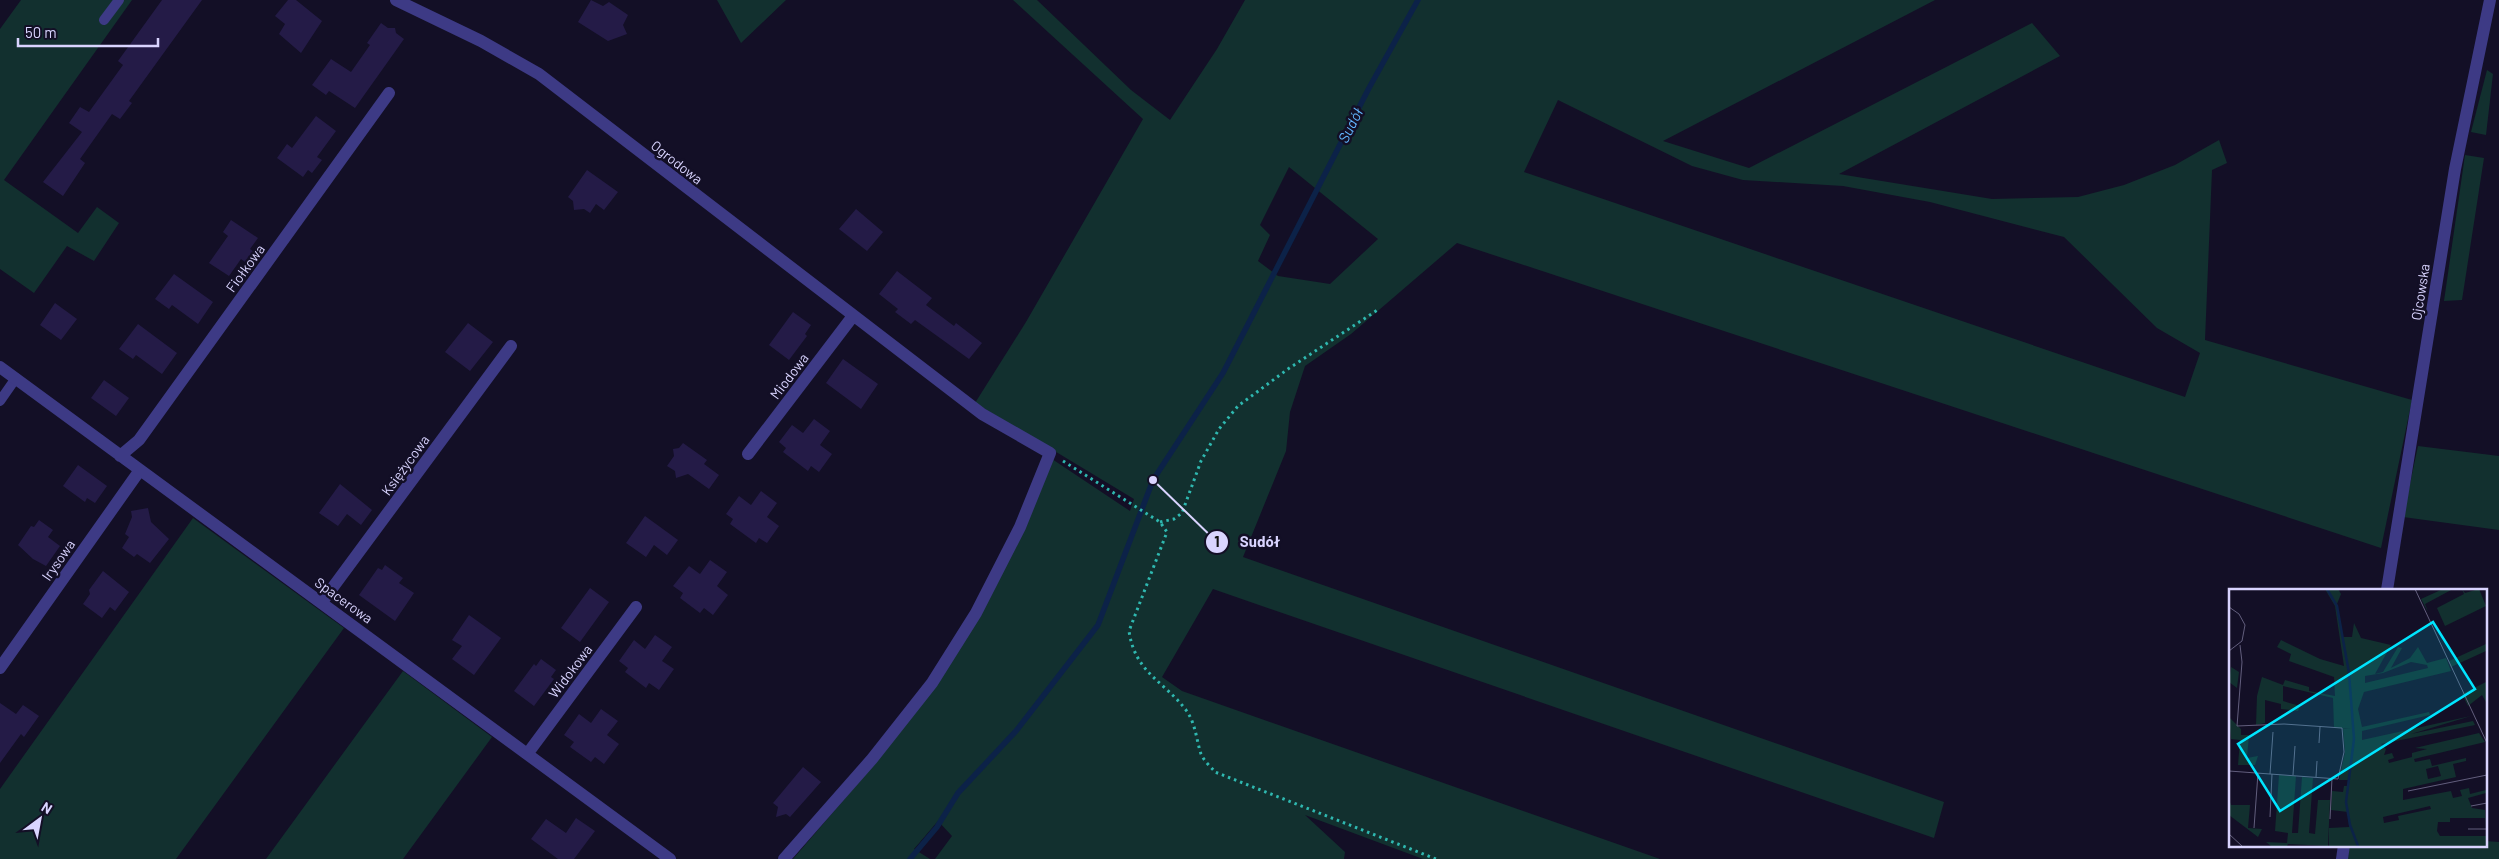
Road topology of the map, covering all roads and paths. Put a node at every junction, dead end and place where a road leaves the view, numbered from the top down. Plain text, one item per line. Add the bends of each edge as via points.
1 (119, 0) edge
2 (396, 0) edge
3 (2490, 0) edge
4 (104, 20) dead end
5 (389, 93) dead end
6 (1379, 309) dead end
7 (853, 316) junction
8 (511, 346) dead end
9 (0, 367) edge
10 (16, 378) junction
11 (0, 401) edge
12 (1050, 453) junction
13 (748, 454) dead end
14 (120, 456) junction
15 (140, 470) junction
16 (1160, 522) junction
17 (2387, 589) edge
18 (322, 602) junction
19 (636, 607) dead end
20 (0, 668) edge
21 (528, 753) junction
22 (2344, 846) edge
23 (669, 859) edge
24 (784, 859) edge
25 (1436, 859) edge
26 (2342, 859) edge

1 - 4 lane
2 - 7 street, Ogrodowa via 481,40 539,74
3 - 17 street, Ojcowska via 2455,169
5 - 14 street, Fiołkowa via 139,440
6 - 16 path via 1238,406 1219,429 1200,461 1182,513 1174,519
7 - 12 street, Ogrodowa via 982,414
7 - 13 street, Miodowa
8 - 18 street, Księżycowa
9 - 10 street, Spacerowa
10 - 11 lane
10 - 14 street, Spacerowa
12 - 16 path
12 - 24 street via 1020,526 985,596 932,683 872,759
14 - 15 street, Spacerowa
15 - 18 street, Spacerowa
15 - 20 street, Irysowa
16 - 25 path via 1167,532 1130,625 1131,648 1148,674 1186,709 1194,722 1202,756 1215,772
18 - 21 street, Spacerowa
19 - 21 street, Widokowa
21 - 23 street, Spacerowa
22 - 26 street

